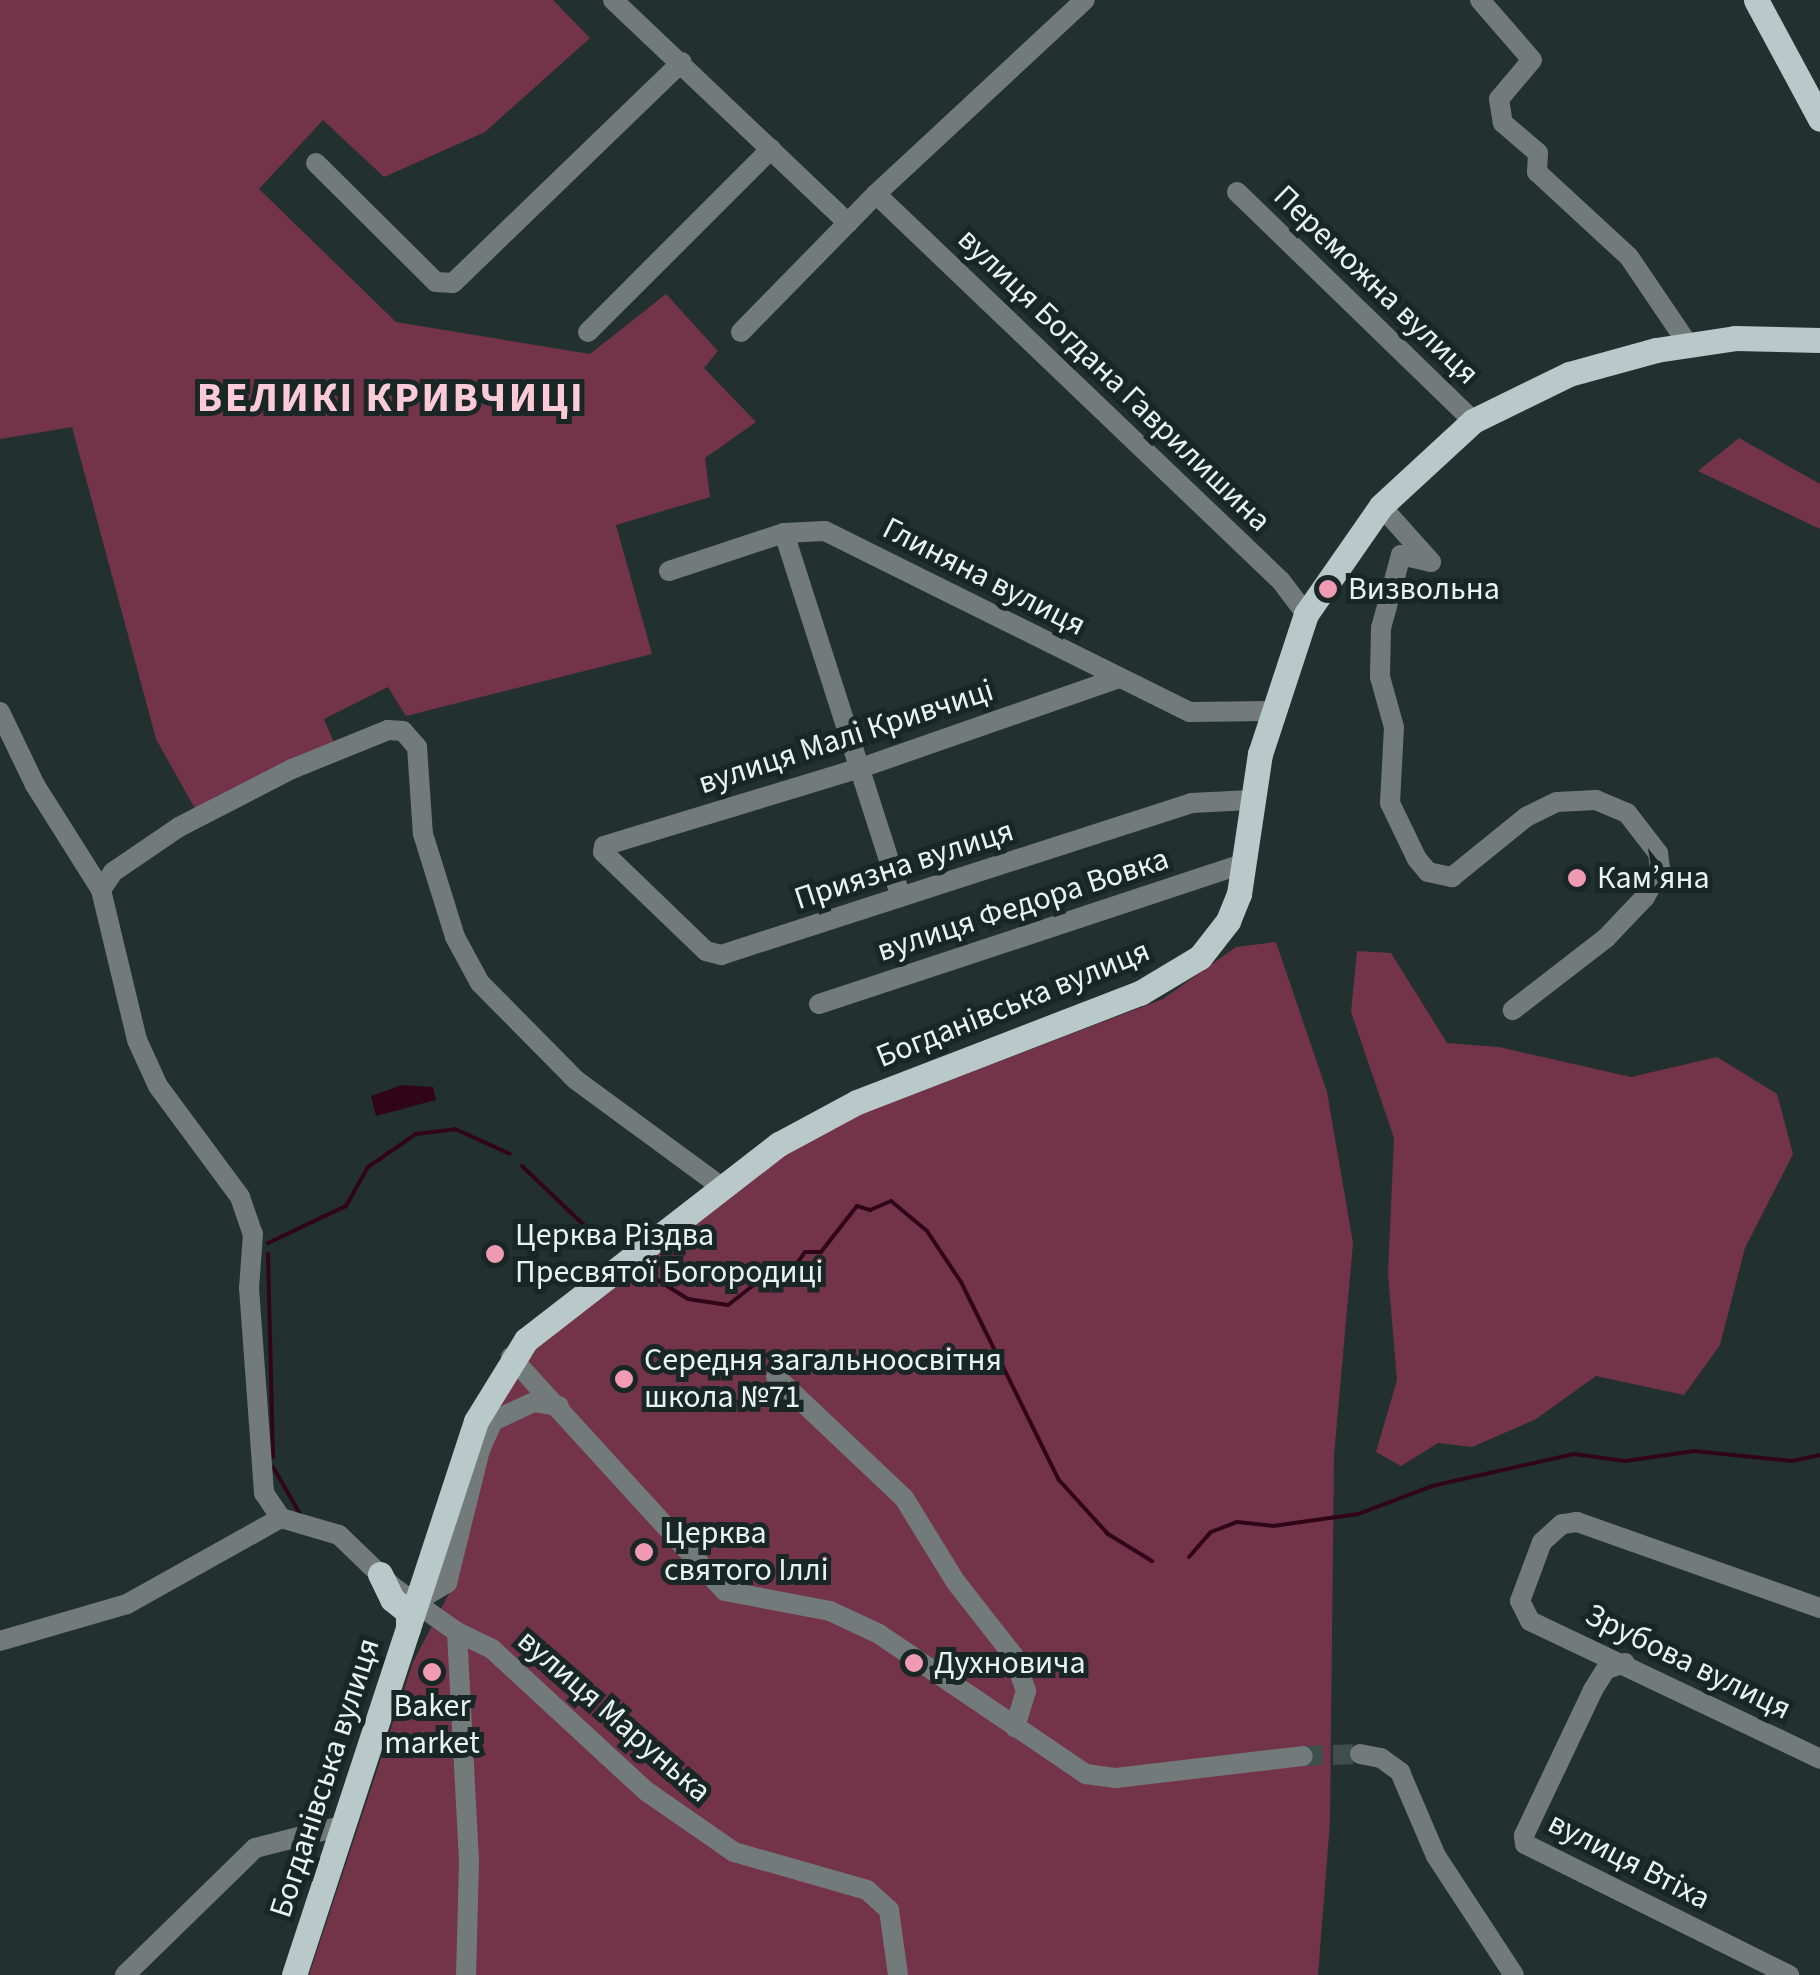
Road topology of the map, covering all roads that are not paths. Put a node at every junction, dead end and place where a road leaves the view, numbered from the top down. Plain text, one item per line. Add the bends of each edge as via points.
1 (613, 0) edge
2 (1085, 0) edge
3 (1480, 0) edge
4 (1756, 0) edge
5 (682, 62) junction
6 (1812, 86) edge
7 (1820, 119) edge
8 (771, 150) junction
9 (316, 163) dead end
10 (1236, 192) dead end
11 (876, 194) junction
12 (848, 223) junction
13 (588, 332) dead end
14 (741, 332) dead end
15 (1820, 340) edge
16 (1688, 344) junction
17 (1473, 421) junction
18 (1382, 506) junction
19 (784, 533) junction
20 (669, 572) dead end
21 (1306, 614) junction
22 (1119, 678) junction
23 (1270, 711) junction
24 (0, 712) edge
25 (857, 769) junction
26 (1252, 800) junction
27 (606, 860) joint
28 (1245, 864) junction
29 (100, 890) junction
30 (901, 897) junction
31 (819, 1004) dead end
32 (1513, 1010) dead end
33 (719, 1185) junction
34 (511, 1357) junction
35 (776, 1377) dead end
36 (559, 1406) junction
37 (281, 1518) junction
38 (430, 1562) junction
39 (380, 1574) junction
40 (417, 1601) junction
41 (1820, 1608) edge
42 (408, 1628) junction
43 (457, 1632) junction
44 (0, 1642) edge
45 (1625, 1663) junction
46 (1015, 1727) junction
47 (1360, 1754) tunnel mouth
48 (1303, 1756) tunnel mouth
49 (1820, 1760) edge
50 (341, 1826) junction
51 (125, 1975) edge
52 (294, 1975) edge
53 (466, 1975) edge
54 (898, 1975) edge
55 (1514, 1975) edge
56 (1788, 1975) edge

1 - 5 street
2 - 11 street
3 - 16 street via 1532,60 1500,99 1502,123 1538,153 1536,172 1629,257
4 - 6 main road
5 - 8 street
5 - 9 street via 453,284 436,282
6 - 7 main road
8 - 12 street
8 - 13 street
10 - 17 street, Переможна вулиця
11 - 12 street
11 - 21 street, вулиця Богдана Гаврилишина via 1280,580
12 - 14 street
15 - 16 main road, Богданівська вулиця
16 - 17 main road, Богданівська вулиця via 1569,374
17 - 18 main road, Богданівська вулиця
18 - 21 main road, Богданівська вулиця
18 - 32 street via 1432,562 1401,555 1381,628 1380,677 1394,727 1390,803 1417,860 1428,872 1452,878 1526,817 1557,802 1596,800 1627,812 1658,853 1660,870 1646,897 1606,938
19 - 20 street, Глиняна вулиця
19 - 22 street, Глиняна вулиця via 825,531
19 - 25 street
21 - 23 main road, Богданівська вулиця
22 - 23 street, Глиняна вулиця via 1190,712
22 - 25 street, вулиця Малі Кривчиці
23 - 26 main road, Богданівська вулиця
24 - 29 street via 35,785
25 - 27 street, вулиця Малі Кривчиці via 604,846
25 - 30 street
26 - 28 main road, Богданівська вулиця
26 - 30 street, Приязна вулиця via 1191,804
27 - 30 street, Приязна вулиця via 706,951 721,955
28 - 31 street, вулиця Федора Вовка
28 - 33 main road, Богданівська вулиця via 1228,921 1200,957 1176,974 858,1102
29 - 33 street via 113,872 188,822 292,770 388,730 403,731 417,747 417,810 428,851 455,937 480,983 576,1080
29 - 37 street via 137,1040 158,1086 240,1197 253,1234 249,1288 258,1466 264,1493
33 - 34 main road, Богданівська вулиця via 548,1318
34 - 36 street
34 - 38 main road, Богданівська вулиця via 476,1421
35 - 46 street via 904,1498 955,1581 1012,1655 1026,1691
36 - 40 street, Богданівська вулиця via 534,1402 493,1421 447,1584
36 - 46 street via 725,1591 847,1619
37 - 39 street, вулиця Марунька via 339,1535
37 - 44 street via 127,1604
38 - 39 main road via 410,1578
38 - 40 main road, Богданівська вулиця
39 - 40 street, вулиця Марунька
39 - 42 main road via 408,1612
40 - 42 main road, Богданівська вулиця
40 - 43 street, вулиця Марунька
41 - 45 street, Зрубова вулиця via 1577,1522 1562,1524 1542,1542 1520,1601 1530,1620
42 - 50 main road, Богданівська вулиця
43 - 53 street via 469,1862
43 - 54 street, вулиця Марунька via 492,1649 646,1791 734,1852 867,1890 889,1910
45 - 49 street, Зрубова вулиця
45 - 56 street, вулиця Втіха via 1601,1674 1525,1844
46 - 48 street via 1098,1778
47 - 55 street via 1400,1772 1436,1856
50 - 51 street via 255,1848
50 - 52 main road, Богданівська вулиця

